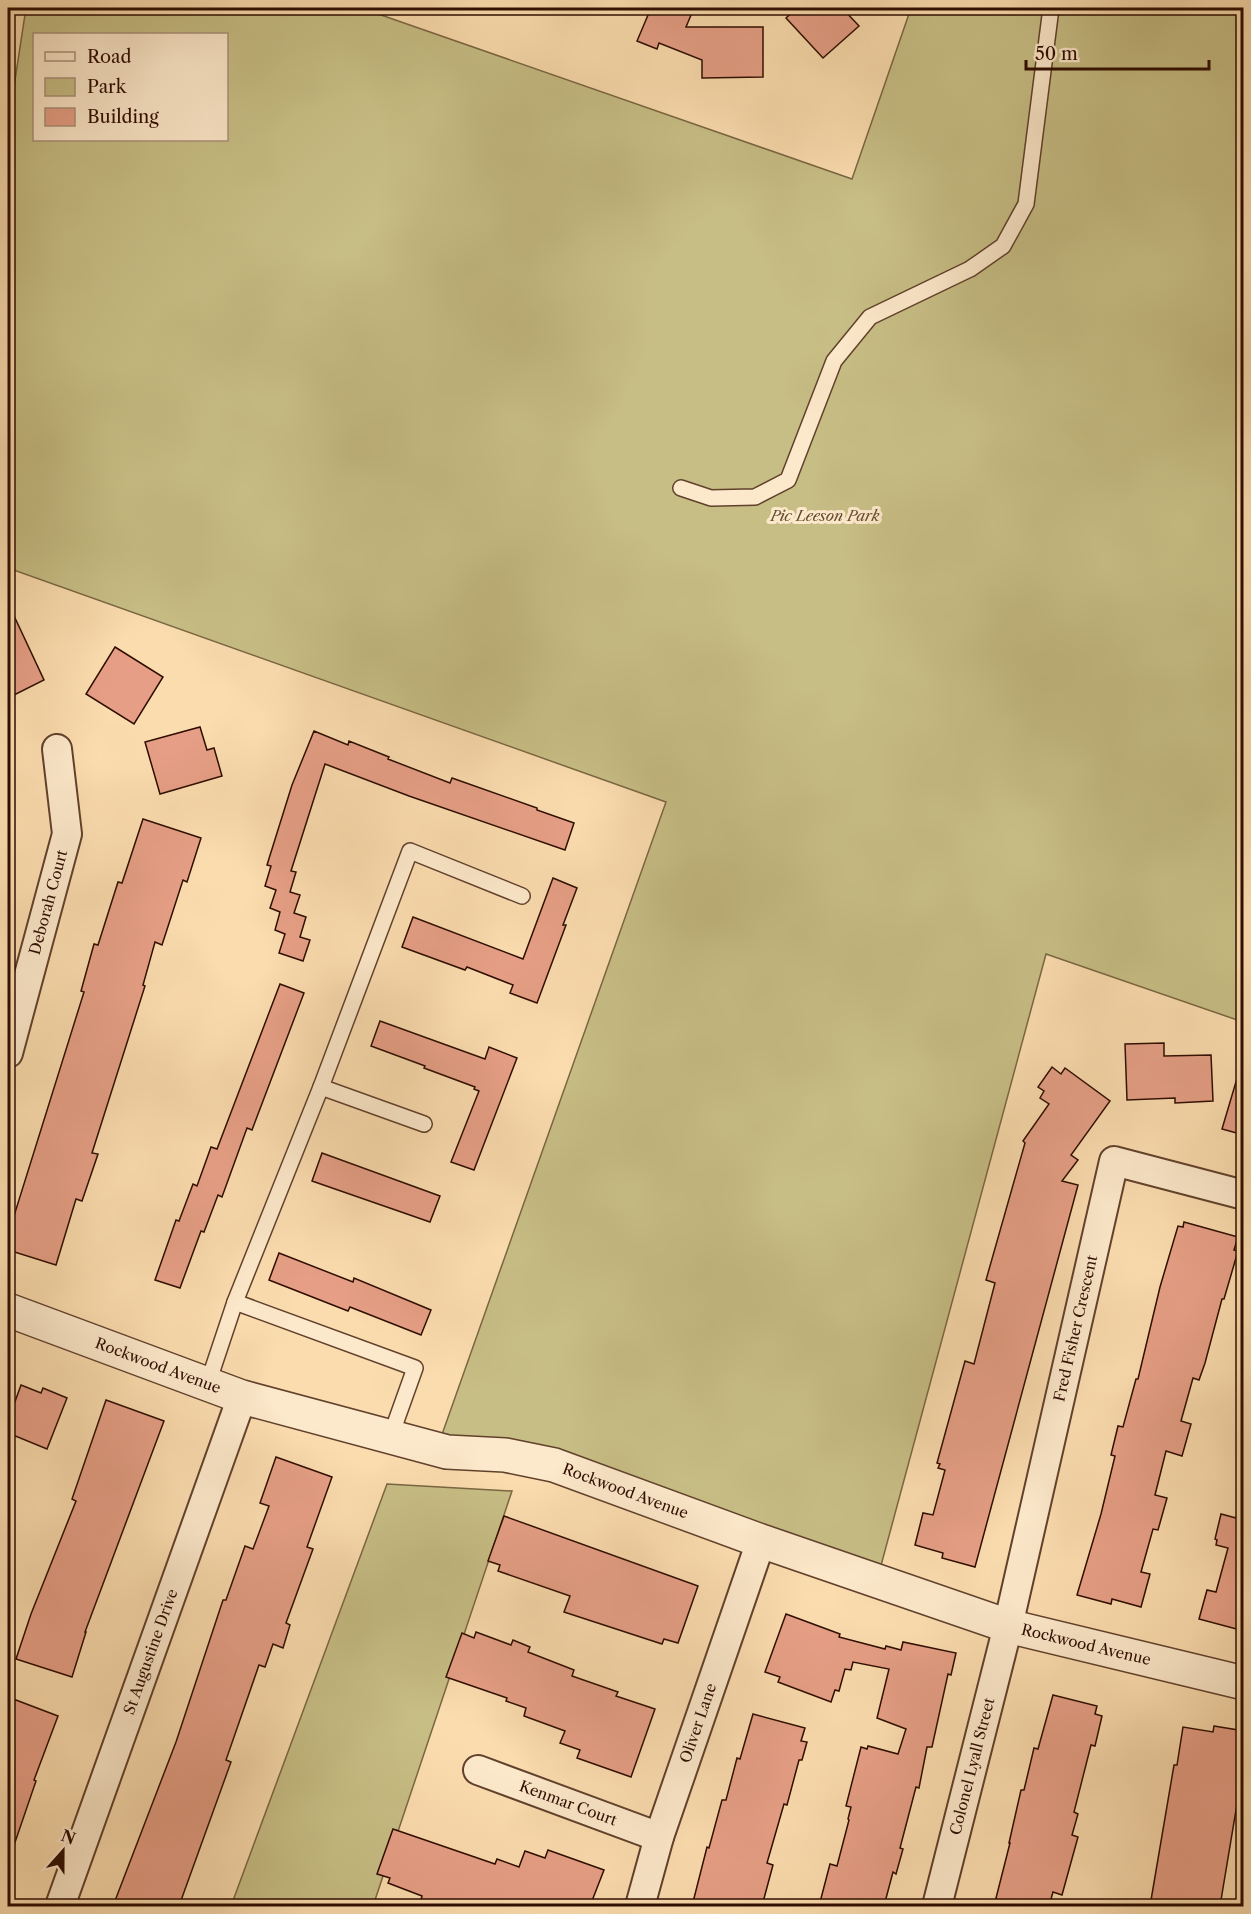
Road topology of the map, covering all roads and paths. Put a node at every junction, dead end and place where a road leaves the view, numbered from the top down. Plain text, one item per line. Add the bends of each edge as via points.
1 (1051, 8) edge
2 (681, 488) dead end
3 (57, 749) dead end
4 (522, 896) dead end
5 (8, 1053) edge
6 (321, 1087) junction
7 (424, 1124) dead end
8 (1244, 1195) edge
9 (236, 1302) junction
10 (8, 1310) edge
11 (208, 1383) junction
12 (242, 1397) junction
13 (390, 1438) junction
14 (761, 1542) junction
15 (1008, 1626) junction
16 (1244, 1683) edge
17 (478, 1770) dead end
18 (659, 1837) junction
19 (60, 1906) edge
20 (640, 1906) edge
21 (937, 1906) edge

1 - 2 lane via 1026,204 1003,246 970,269 870,317 834,361 788,480 754,497 711,498
3 - 5 street, Deborah Court via 67,834
4 - 6 lane via 410,850
6 - 7 lane
6 - 9 lane
8 - 15 street, Fred Fisher Crescent via 1114,1161
9 - 11 lane
9 - 13 lane via 415,1368
10 - 11 street, Rockwood Avenue
11 - 12 street, Rockwood Avenue
12 - 13 street, Rockwood Avenue
12 - 19 street, St Augustine Drive
13 - 14 street, Rockwood Avenue via 447,1452 505,1455 554,1466
14 - 15 street, Rockwood Avenue
14 - 18 street, Oliver Lane
15 - 16 street, Rockwood Avenue
15 - 21 street, Colonel Lyall Street
17 - 18 street, Kenmar Court
18 - 20 street, Oliver Lane

